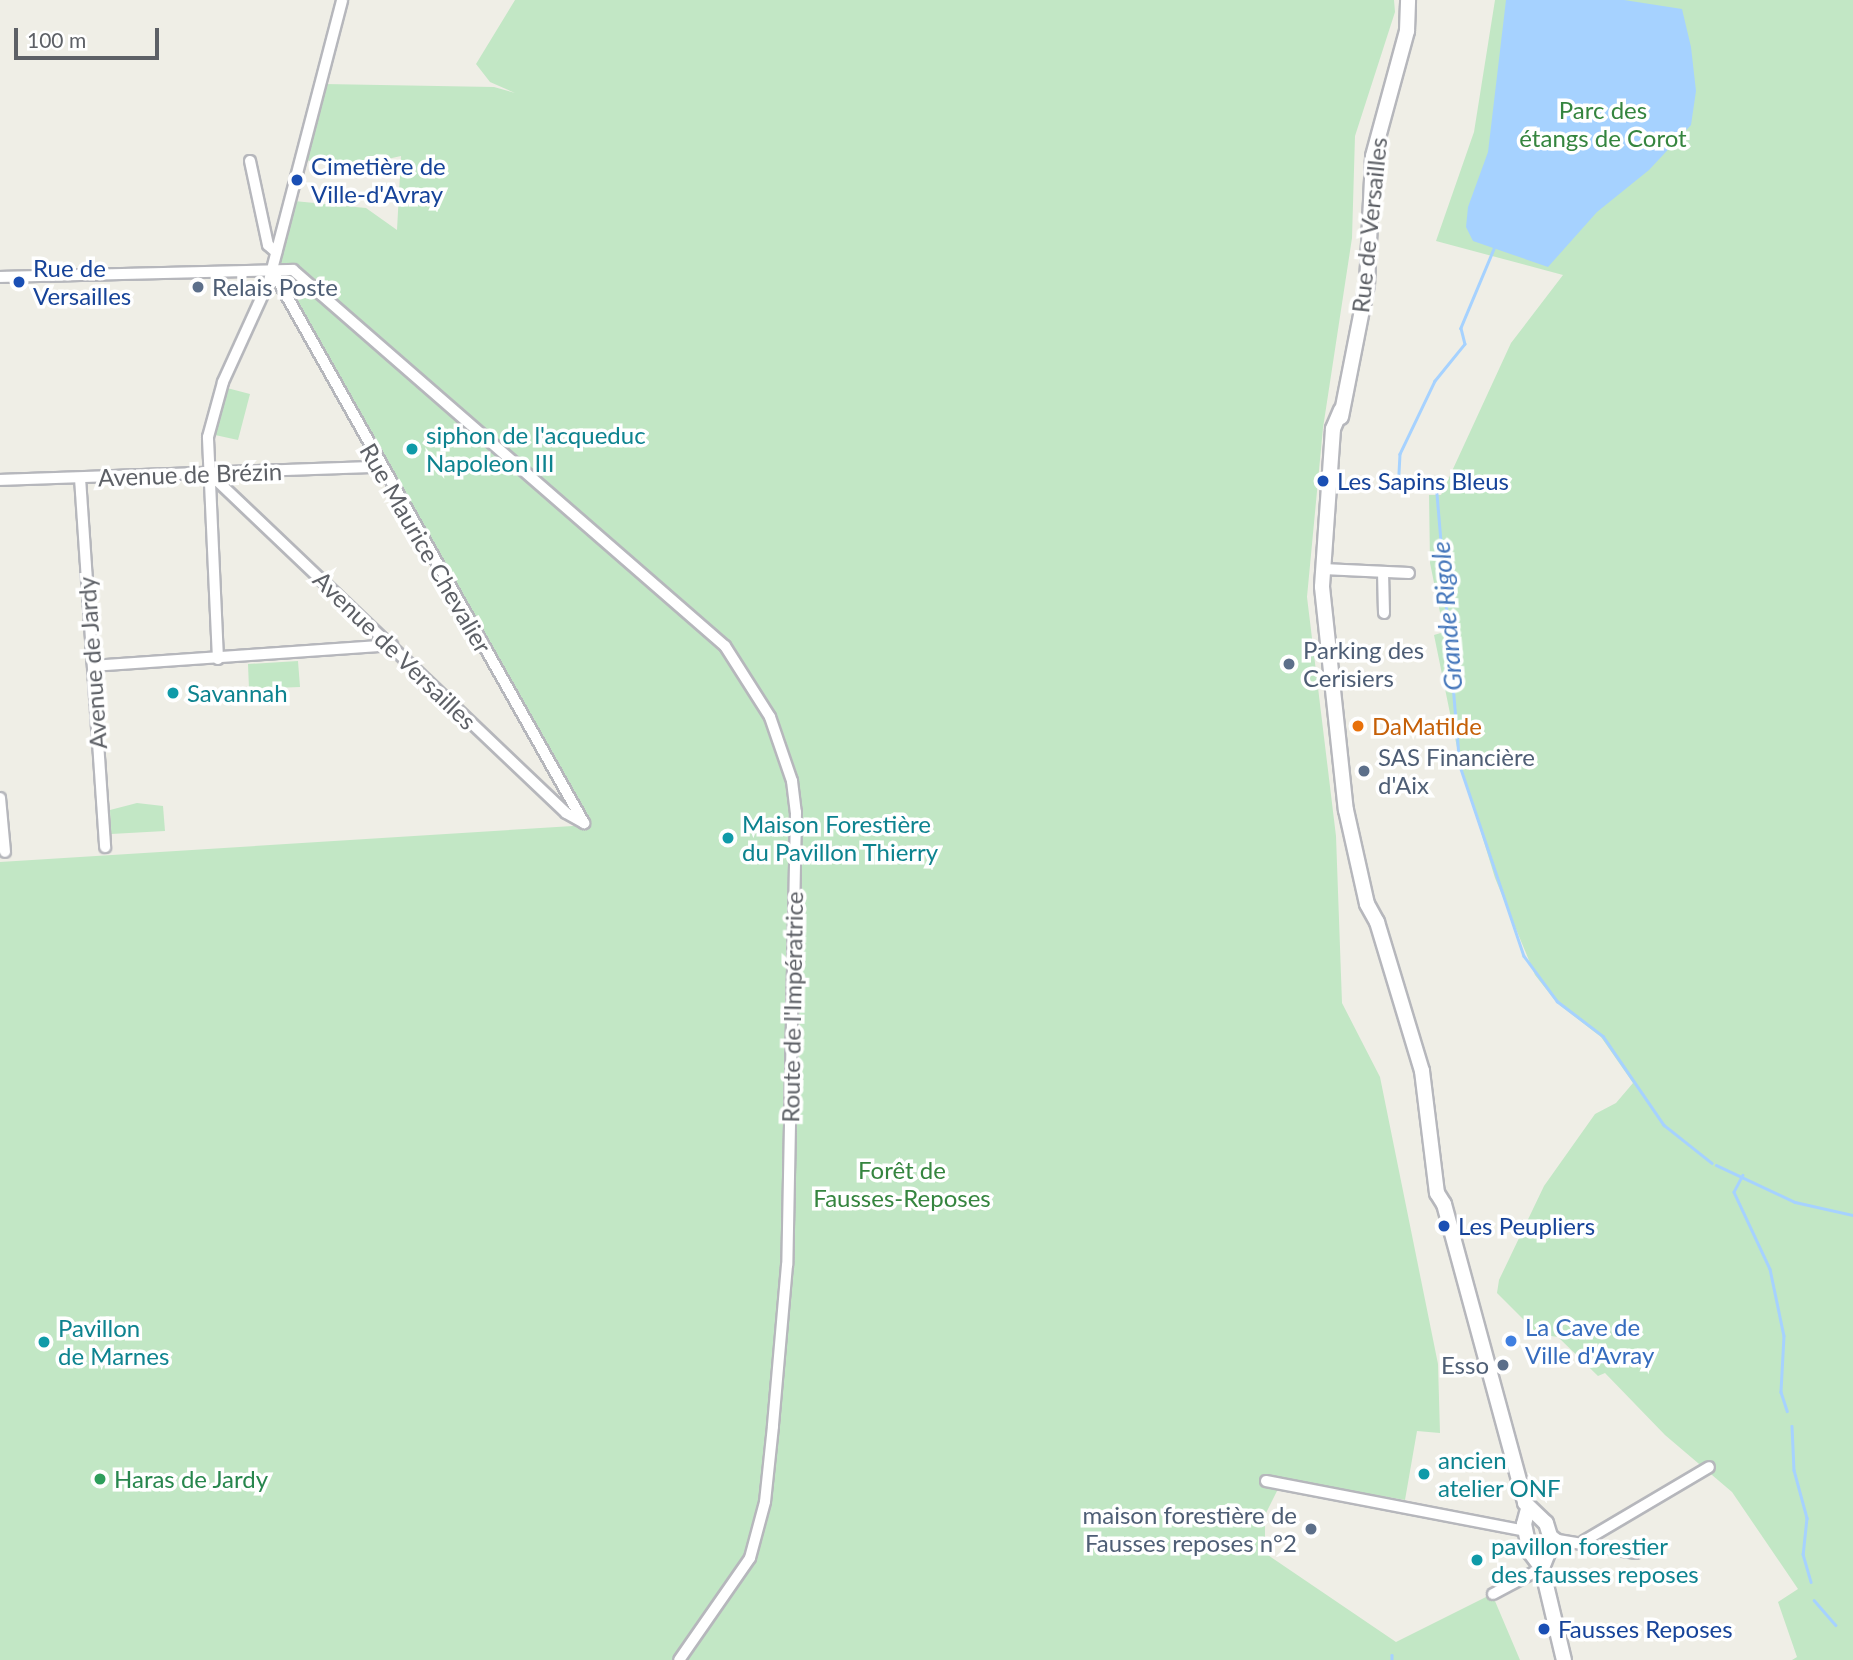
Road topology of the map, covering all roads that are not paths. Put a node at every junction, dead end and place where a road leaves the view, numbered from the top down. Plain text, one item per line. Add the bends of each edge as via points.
1 (342, 0) edge
2 (1408, 0) edge
3 (250, 161) dead end
4 (276, 252) junction
5 (272, 270) junction
6 (0, 277) edge
7 (381, 467) junction
8 (209, 473) junction
9 (79, 478) junction
10 (0, 480) edge
11 (1323, 569) junction
12 (1383, 572) junction
13 (1409, 573) dead end
14 (1384, 613) dead end
15 (392, 645) junction
16 (218, 659) junction
17 (93, 666) junction
18 (0, 798) edge
19 (584, 823) joint
20 (105, 848) dead end
21 (5, 852) dead end
22 (1709, 1467) dead end
23 (1266, 1481) dead end
24 (1528, 1509) junction
25 (1525, 1531) junction
26 (1549, 1534) junction
27 (1579, 1542) junction
28 (1636, 1553) dead end
29 (1544, 1563) junction
30 (1493, 1594) dead end
31 (679, 1660) edge
32 (1564, 1660) edge

1 - 4 street
2 - 11 main road, Rue de Versailles via 1407,31 1373,156 1367,285 1333,429
3 - 4 street via 268,244
4 - 5 street
5 - 6 street
5 - 7 street, Rue Maurice Chevalier
5 - 8 street via 223,382 208,437
5 - 31 street, Route de l'Impératrice via 293,270 725,646 770,717 792,780 796,812 787,1265 765,1502 750,1558
7 - 8 street, Avenue de Brézin
7 - 19 street, Rue Maurice Chevalier
8 - 9 street, Avenue de Brézin
8 - 15 street, Avenue de Versailles
8 - 16 street
9 - 10 street, Avenue de Brézin
9 - 17 street, Avenue de Jardy
11 - 12 street
11 - 24 main road, Rue de Versailles via 1322,619 1346,810 1364,880 1377,900 1377,922 1422,1071 1434,1149 1443,1171 1444,1204
12 - 13 street
12 - 14 street
15 - 16 street
15 - 19 street, Avenue de Versailles via 566,813
16 - 17 street
17 - 20 street, Avenue de Jardy
18 - 21 street
22 - 27 street
23 - 25 street
24 - 25 main road
24 - 26 main road via 1546,1523
25 - 29 main road via 1533,1559
26 - 27 street
26 - 29 main road via 1552,1543
27 - 28 street
27 - 29 street
29 - 30 street
29 - 32 main road

